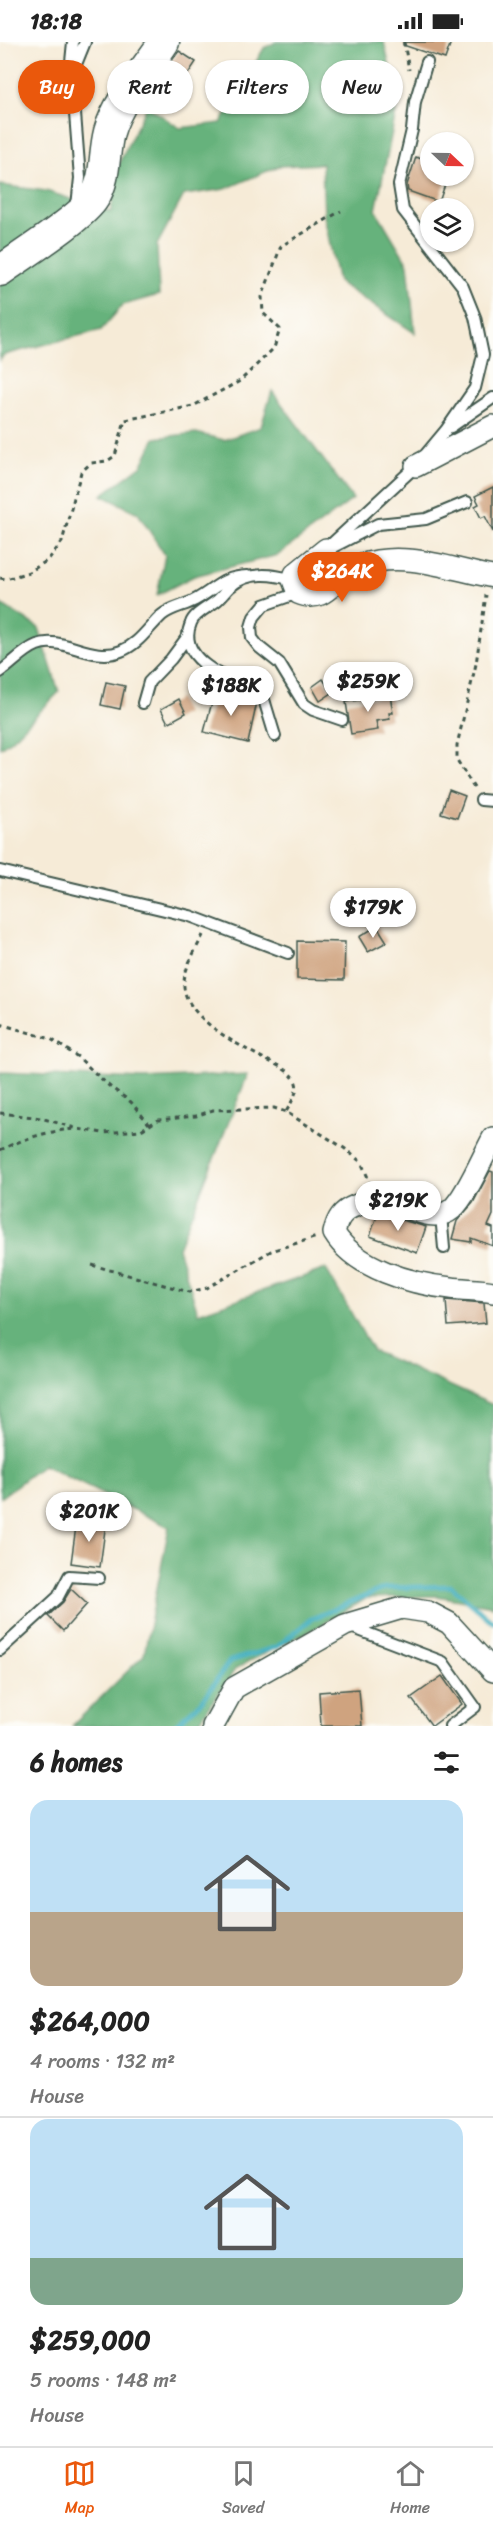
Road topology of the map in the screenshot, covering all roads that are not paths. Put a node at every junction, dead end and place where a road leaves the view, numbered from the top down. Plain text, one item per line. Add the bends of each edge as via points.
1 (73, 42) edge
2 (85, 42) edge
3 (164, 42) edge
4 (72, 60) edge
5 (78, 60) edge
6 (427, 62) dead end
7 (75, 114) edge
8 (76, 216) junction
9 (0, 271) edge
10 (493, 398) edge
11 (493, 426) edge
12 (446, 430) junction
13 (416, 466) junction
14 (467, 502) dead end
15 (326, 549) junction
16 (247, 576) junction
17 (491, 576) edge
18 (295, 587) junction
19 (188, 636) junction
20 (0, 672) edge
21 (142, 702) dead end
22 (342, 720) dead end
23 (275, 736) dead end
24 (481, 800) road end
25 (493, 801) edge
26 (0, 871) edge
27 (288, 953) dead end
28 (493, 1138) edge
29 (441, 1215) junction
30 (444, 1248) dead end
31 (493, 1292) edge
32 (99, 1578) dead end
33 (345, 1625) junction
34 (0, 1650) edge
35 (493, 1671) edge
36 (213, 1726) edge
37 (450, 1726) edge

1 - 4 lane
2 - 5 lane
3 - 8 street via 118,110 109,132 105,176 93,200
6 - 12 lane via 399,185 403,210 464,287 483,355 475,388
7 - 8 lane via 80,178
8 - 9 street
10 - 12 lane
11 - 13 street
12 - 13 lane
13 - 15 lane
14 - 15 lane via 426,519 378,524
15 - 18 street via 295,574
16 - 18 lane via 279,576
16 - 19 lane via 191,622
16 - 20 lane via 221,581 194,601 164,614 123,651 92,654 44,643 35,645
17 - 18 street via 388,559 347,572 324,594 315,597
18 - 22 lane via 264,605 251,627 252,638 279,663 304,704
19 - 21 lane via 149,682
19 - 23 lane via 191,648 210,670 262,693
24 - 25 lane
26 - 27 lane via 127,899 209,923
28 - 29 street via 464,1193 452,1209
29 - 30 lane
29 - 31 street via 425,1214 384,1200 372,1201 346,1209 337,1220 334,1233 342,1246 368,1265 428,1285
32 - 34 lane via 69,1576 58,1597
33 - 35 street via 402,1608 428,1612 448,1623
33 - 36 street via 234,1688
33 - 37 lane via 443,1662 475,1707

